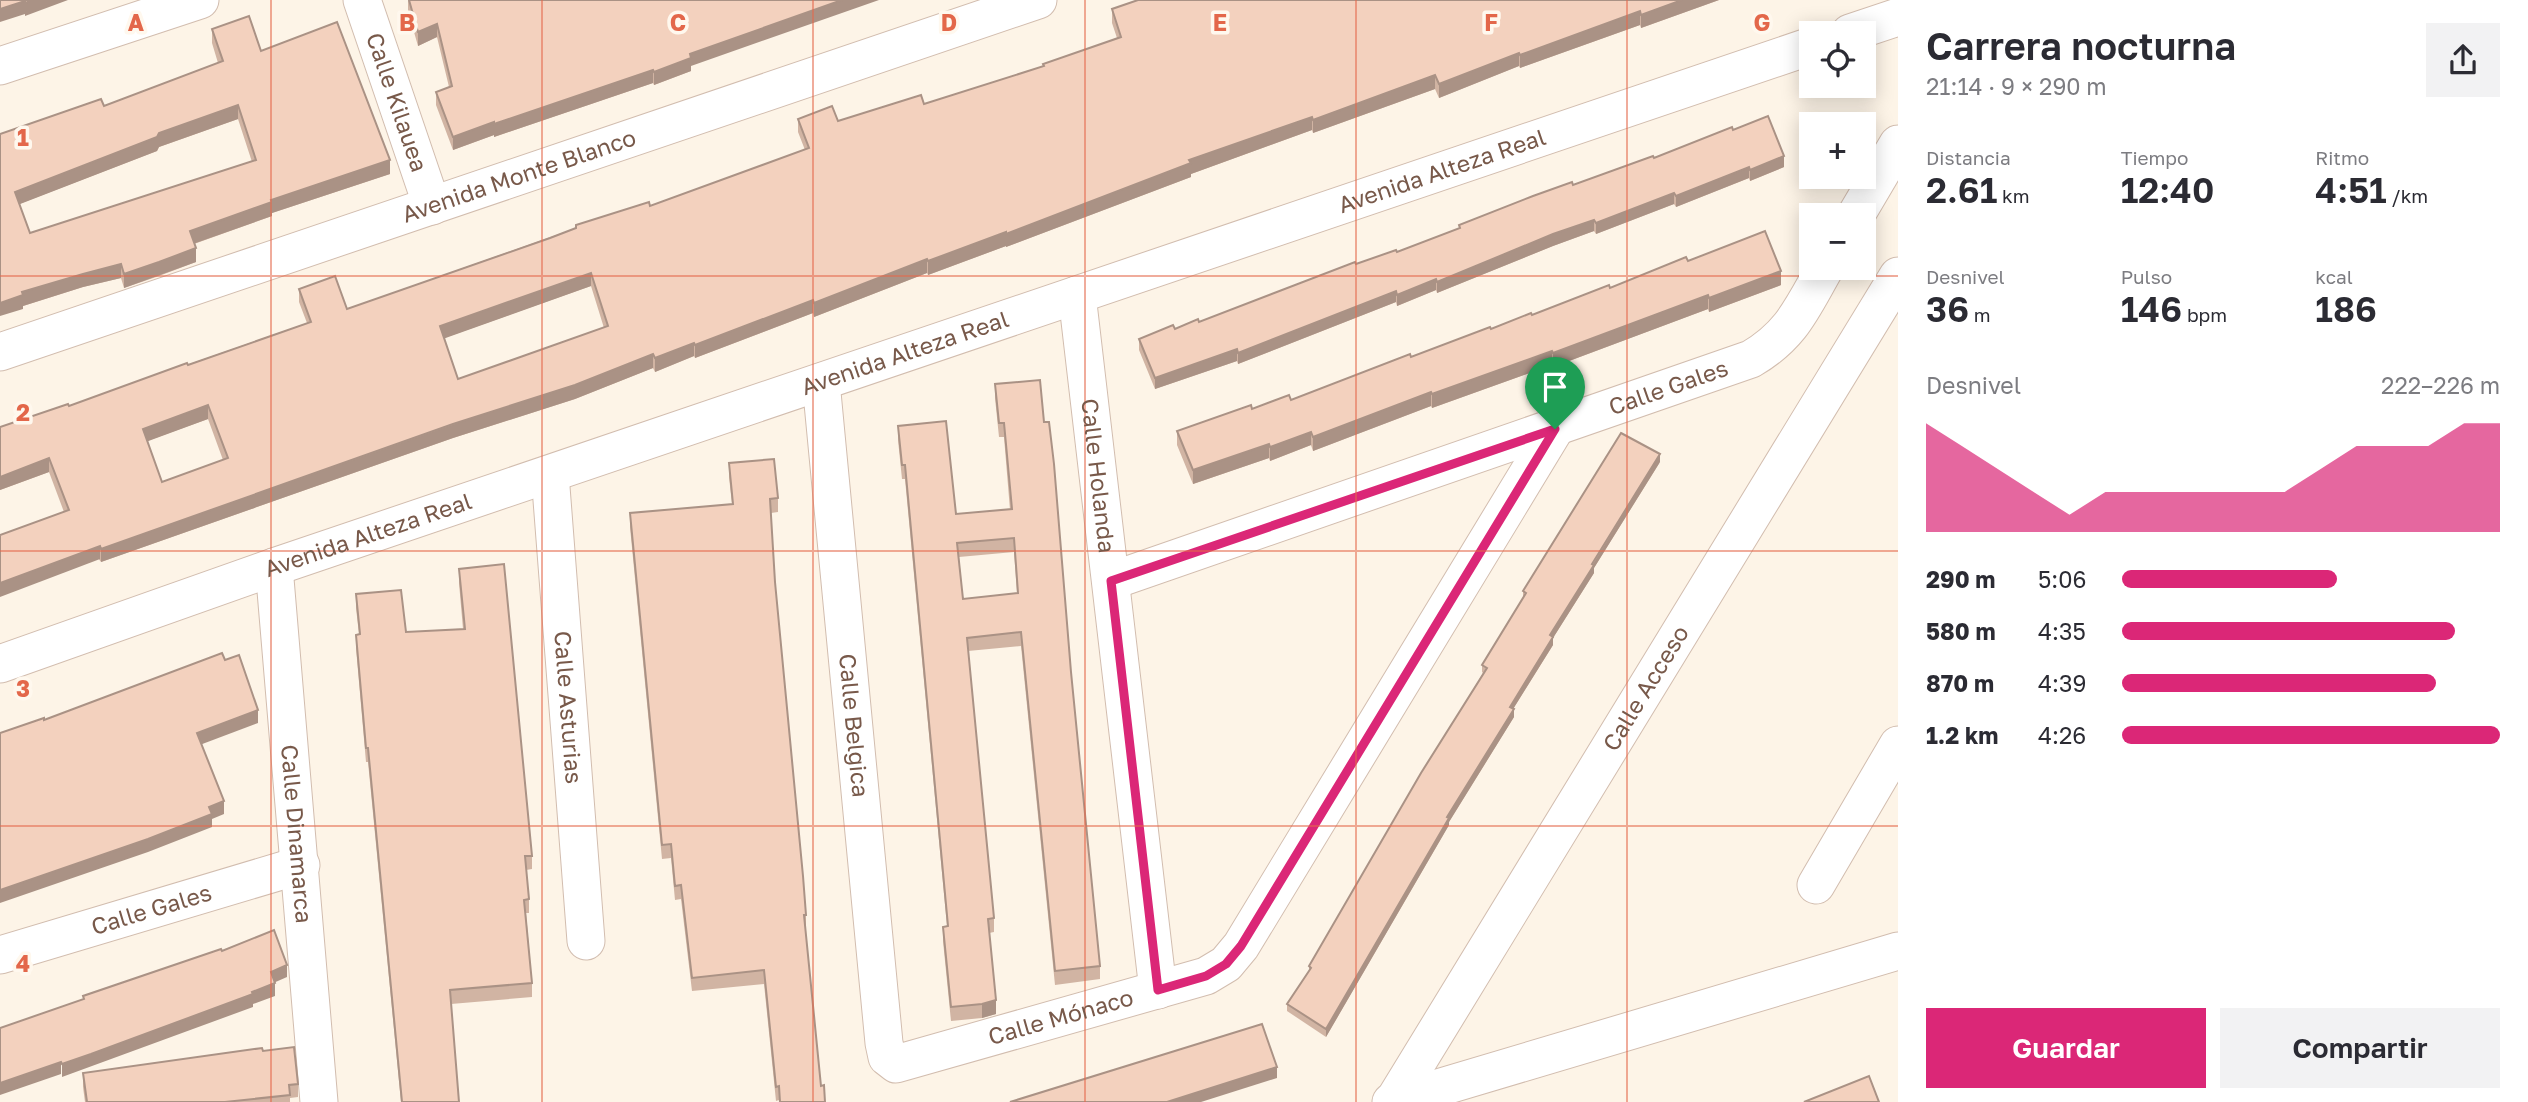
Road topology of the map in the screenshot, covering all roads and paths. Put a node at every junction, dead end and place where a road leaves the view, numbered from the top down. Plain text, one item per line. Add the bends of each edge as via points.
1 (200, 0) edge
2 (362, 0) edge
3 (1038, 0) edge
4 (1898, 17) edge
5 (1876, 24) edge
6 (1799, 50) edge
7 (0, 66) edge
8 (1898, 144) edge
9 (1863, 203) edge
10 (432, 206) junction
11 (1898, 276) edge
12 (1818, 280) edge
13 (1077, 295) junction
14 (0, 352) edge
15 (821, 382) junction
16 (1555, 429) junction
17 (550, 474) junction
18 (274, 567) junction
19 (1111, 581) junction
20 (0, 664) edge
21 (1898, 745) edge
22 (301, 864) junction
23 (1816, 885) dead end
24 (586, 941) dead end
25 (1898, 951) edge
26 (0, 955) edge
27 (1158, 990) junction
28 (895, 1064) joint
29 (1404, 1100) edge
30 (319, 1102) edge

1 - 7 street
2 - 10 street, Calle Kilauea
3 - 10 street, Avenida Monte Blanco
4 - 5 street
6 - 13 street, Avenida Alteza Real
8 - 9 street
10 - 14 street, Avenida Monte Blanco
11 - 29 street, Calle Acceso
12 - 16 street, Calle Gales via 1788,331 1751,359
13 - 15 street, Avenida Alteza Real
13 - 19 street, Calle Holanda
15 - 17 street, Avenida Alteza Real
15 - 28 street, Calle Belgica via 884,1043 887,1057
16 - 19 street, Calle Gales
16 - 27 street, Calle Mónaco via 1241,946 1226,964 1206,976
17 - 18 street, Avenida Alteza Real
17 - 24 street, Calle Asturias
18 - 20 street, Avenida Alteza Real
18 - 22 street, Calle Dinamarca
19 - 27 street, Calle Holanda
21 - 23 street
22 - 26 street, Calle Gales
22 - 30 street, Calle Dinamarca
25 - 29 street
27 - 28 street, Calle Mónaco

